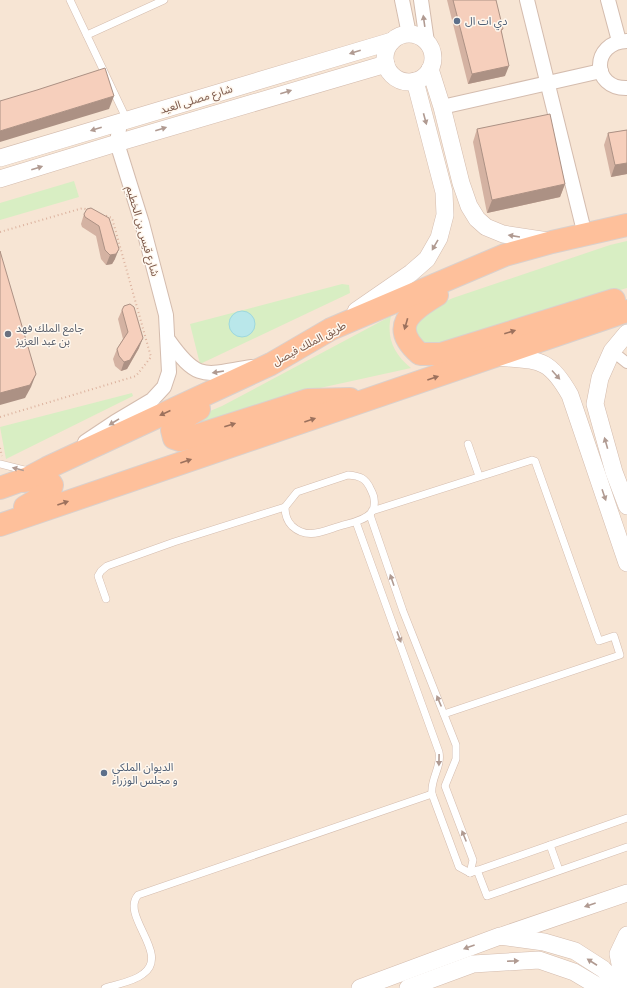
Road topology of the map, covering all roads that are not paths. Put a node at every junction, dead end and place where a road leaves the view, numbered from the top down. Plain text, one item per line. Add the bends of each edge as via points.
1 (70, 0) edge
2 (164, 0) edge
3 (402, 0) edge
4 (421, 0) edge
5 (526, 0) edge
6 (608, 0) edge
7 (409, 34) junction
8 (87, 35) junction
9 (392, 41) junction
10 (623, 41) edge
11 (427, 42) junction
12 (386, 64) junction
13 (430, 69) junction
14 (601, 71) junction
15 (415, 81) junction
16 (548, 81) junction
17 (627, 88) edge
18 (442, 106) junction
19 (124, 121) junction
20 (117, 143) junction
21 (0, 158) edge
22 (0, 179) edge
23 (627, 225) edge
24 (585, 234) junction
25 (552, 242) junction
26 (505, 255) junction
27 (627, 297) edge
28 (627, 310) edge
29 (331, 329) junction
30 (627, 333) edge
31 (168, 341) junction
32 (612, 351) junction
33 (494, 357) junction
34 (627, 363) edge
35 (271, 364) junction
36 (251, 373) junction
37 (371, 399) junction
38 (468, 444) dead end
39 (0, 464) edge
40 (41, 470) junction
41 (479, 476) junction
42 (8, 485) edge
43 (627, 506) edge
44 (285, 507) junction
45 (371, 513) junction
46 (0, 522) edge
47 (356, 522) junction
48 (0, 525) edge
49 (627, 563) edge
50 (106, 599) dead end
51 (444, 714) junction
52 (432, 794) junction
53 (627, 818) edge
54 (550, 845) junction
55 (627, 847) edge
56 (477, 870) junction
57 (559, 870) junction
58 (470, 873) junction
59 (627, 892) edge
60 (627, 935) edge
61 (500, 936) junction
62 (105, 988) edge
63 (360, 988) edge
64 (408, 988) edge
65 (601, 988) edge
66 (621, 988) edge
67 (625, 988) edge

1 - 8 lane
2 - 8 lane
3 - 7 street
11 -> 4 street
5 - 16 street
6 - 10 street
7 - 9 street
7 - 11 street
8 - 19 lane
9 - 12 street via 386,51
9 -> 19 street, شارع مصلى العيد
10 - 14 street via 606,49 600,63
11 - 13 street via 433,55
12 - 15 street via 393,76 400,80
20 -> 12 street, شارع مصلى العيد
13 - 15 street via 421,79
13 - 18 street
14 - 16 street
14 - 17 street via 608,83
15 -> 29 street via 444,192 445,215 439,238 427,259 411,273
16 - 18 street
16 - 24 street
25 -> 18 street via 503,234 486,227 477,219 469,206 461,183
19 - 20 street, شارع قيس بن الخطيم
19 -> 21 street, شارع مصلى العيد
22 -> 20 street, شارع مصلى العيد
20 - 31 street, شارع قيس بن الخطيم via 158,282 166,315
23 - 24 highway, طريق الملك فيصل
24 - 25 highway, طريق الملك فيصل
25 - 26 highway, طريق الملك فيصل
26 -> 27 highway via 415,308 406,320 404,332 411,347 420,354 441,354
26 - 29 highway, طريق الملك فيصل
28 - 33 highway
29 - 35 highway, طريق الملك فيصل
30 - 32 street
35 -> 31 street via 208,373 197,371 188,365
31 -> 40 street, شارع قيس بن الخطيم via 169,372 164,387 152,400
32 - 34 street
43 -> 32 street via 614,472 595,404 600,378
37 -> 33 highway
33 -> 49 street via 546,364 560,378 570,395
35 - 36 highway, طريق الملك فيصل
36 -> 37 highway via 175,425 172,430 174,438 189,438 308,400
36 -> 40 highway, طريق الملك فيصل
48 -> 37 highway
38 - 41 lane
40 -> 39 lane
40 - 42 highway, طريق الملك فيصل
41 - 45 lane
41 - 51 lane via 532,460 537,464 599,641 614,636 620,655
42 - 46 highway via 39,479 48,481 52,488 50,492
44 - 45 lane via 301,490 348,475 359,476 367,482 374,500
44 - 47 lane via 285,515 290,524 303,534 313,534
44 - 50 lane via 108,566 98,576
45 - 47 lane
51 -> 45 lane via 403,611
47 -> 52 lane via 439,752 440,760 431,787
58 -> 51 lane via 473,860 446,793 445,786 456,759 456,745
52 - 58 lane via 458,867
52 - 62 lane via 138,895 134,901 134,909 151,952 151,964 142,975
53 - 54 lane
54 - 56 lane
54 - 57 lane
55 - 57 lane
56 - 57 lane via 487,896
56 - 58 lane
59 -> 61 street
60 - 67 street via 618,954
61 -> 63 street
66 -> 61 street via 603,969 575,951 544,942
64 -> 65 street via 474,964 540,960 574,972

